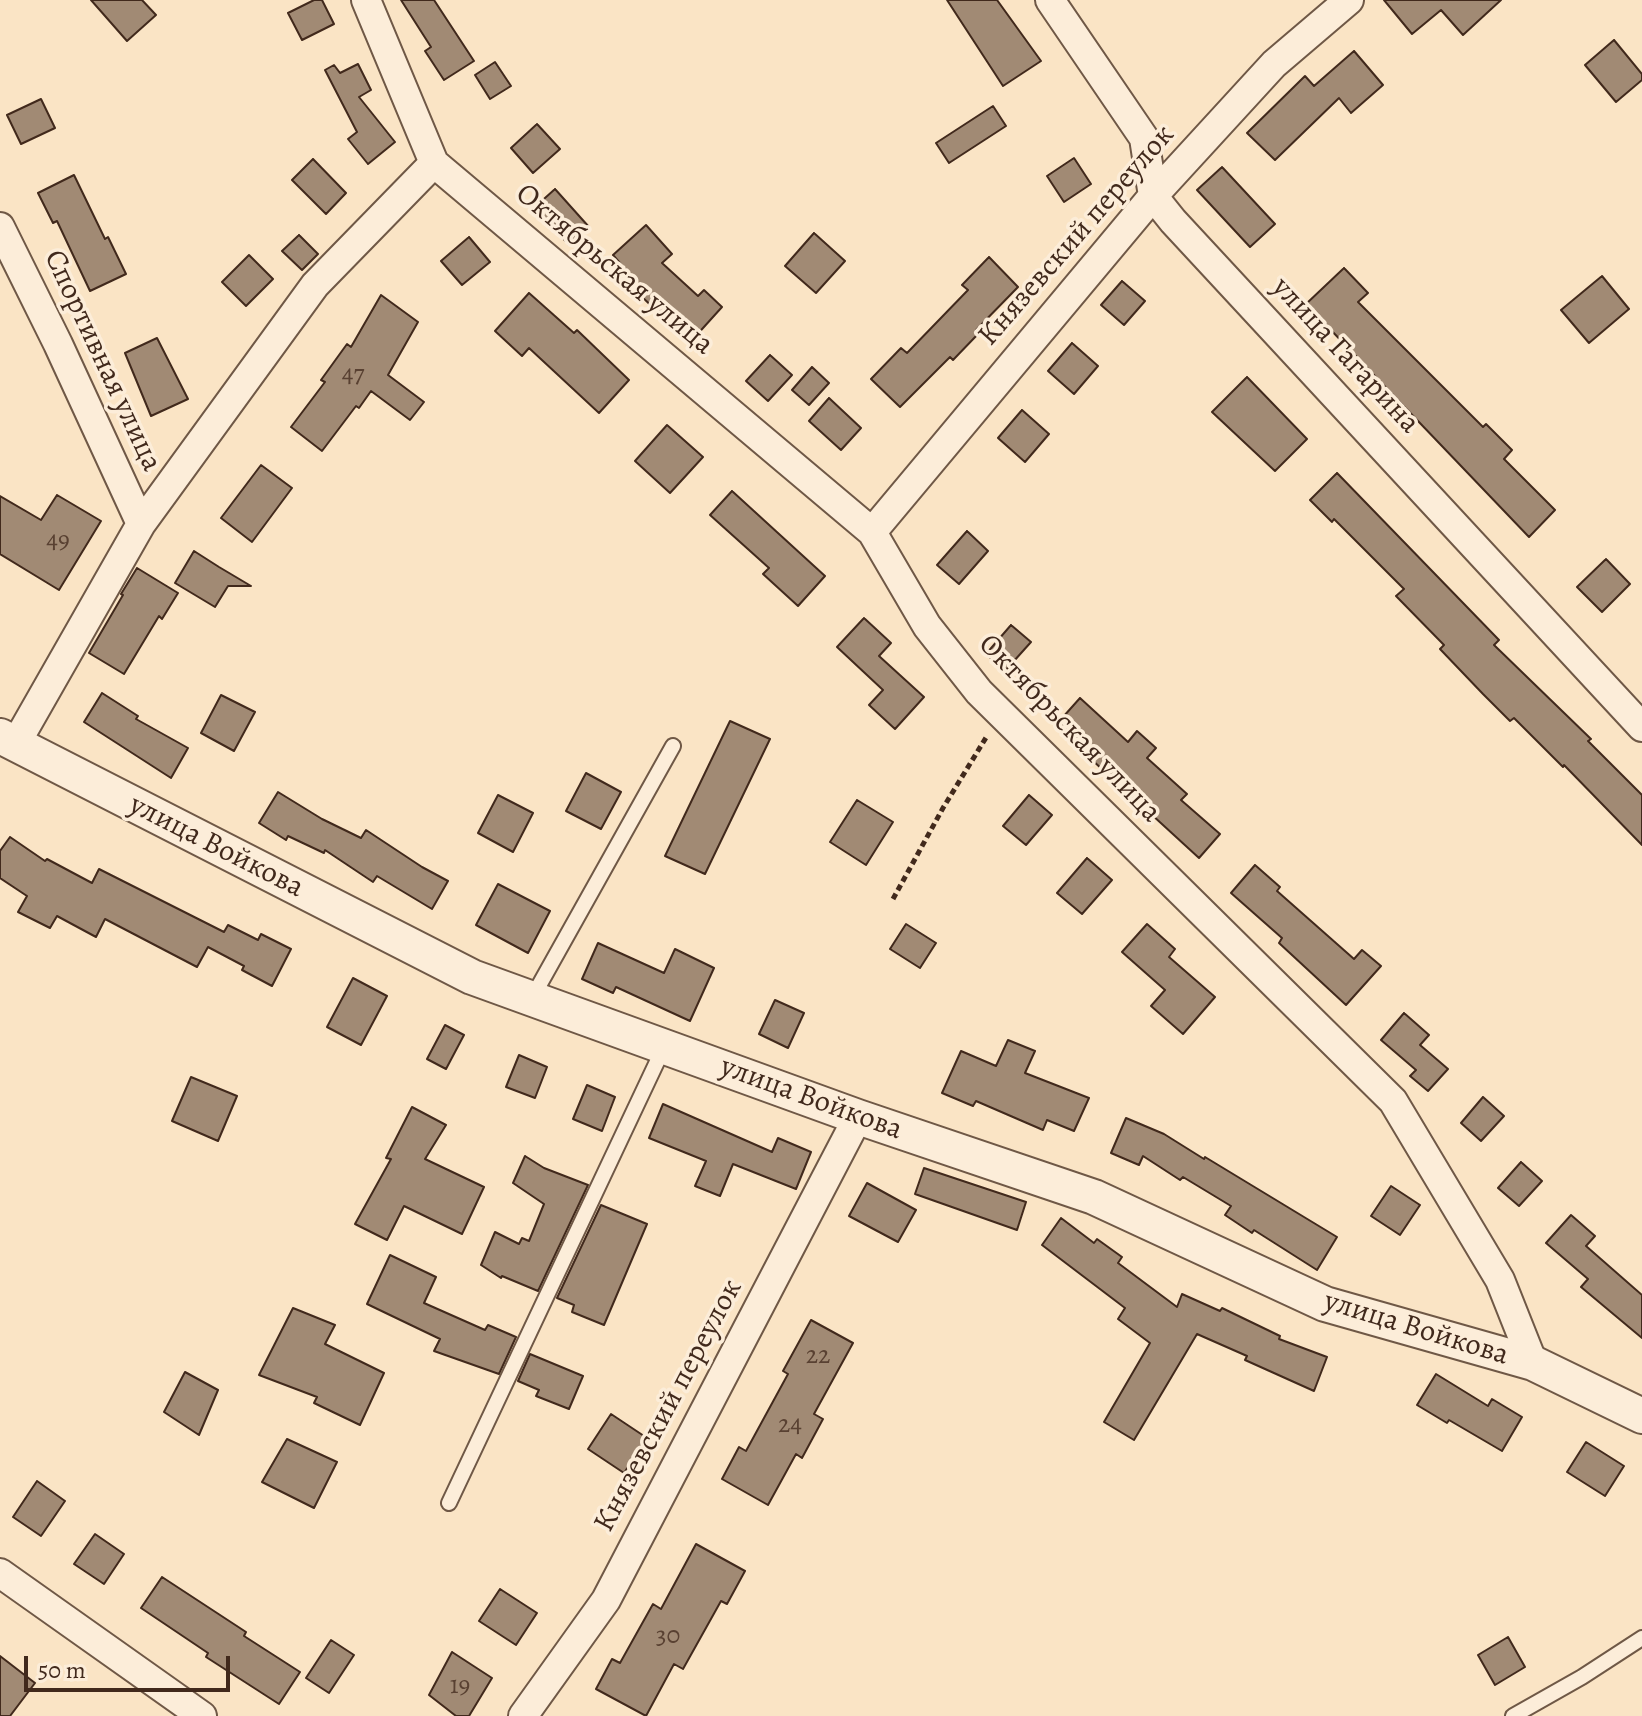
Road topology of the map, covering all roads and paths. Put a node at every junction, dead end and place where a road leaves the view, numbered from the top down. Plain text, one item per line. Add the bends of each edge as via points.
1 (366, 0) edge
2 (1050, 0) edge
3 (1349, 0) edge
4 (434, 163) junction
5 (1153, 196) junction
6 (0, 227) edge
7 (141, 524) junction
8 (872, 532) junction
9 (1000, 714) junction
10 (1642, 727) edge
11 (7, 740) edge
12 (673, 746) dead end
13 (893, 899) dead end
14 (532, 998) junction
15 (664, 1046) junction
16 (858, 1117) junction
17 (1533, 1363) junction
18 (1642, 1416) edge
19 (449, 1503) dead end
20 (0, 1573) edge
21 (1642, 1638) edge
22 (202, 1716) edge
23 (523, 1716) edge
24 (1513, 1716) edge

1 - 4 street, Октябрьская улица
2 - 5 street via 1144,138
3 - 5 street, Князевский переулок via 1274,64
4 - 7 street via 315,285
4 - 8 street, Октябрьская улица
5 - 8 street, Князевский переулок
5 - 10 street, улица Гагарина
6 - 7 street, Спортивная улица
7 - 11 street
8 - 9 street, Октябрьская улица via 927,626
9 - 13 path
9 - 17 street, Октябрьская улица via 1393,1101 1500,1280
11 - 14 street, улица Войкова via 472,977
12 - 14 lane
14 - 15 street, улица Войкова
15 - 16 street, улица Войкова
15 - 19 lane
16 - 17 street, улица Войкова via 1094,1197 1325,1304
16 - 23 street, Князевский переулок via 606,1600
17 - 18 street, улица Войкова
20 - 22 street
21 - 24 lane

